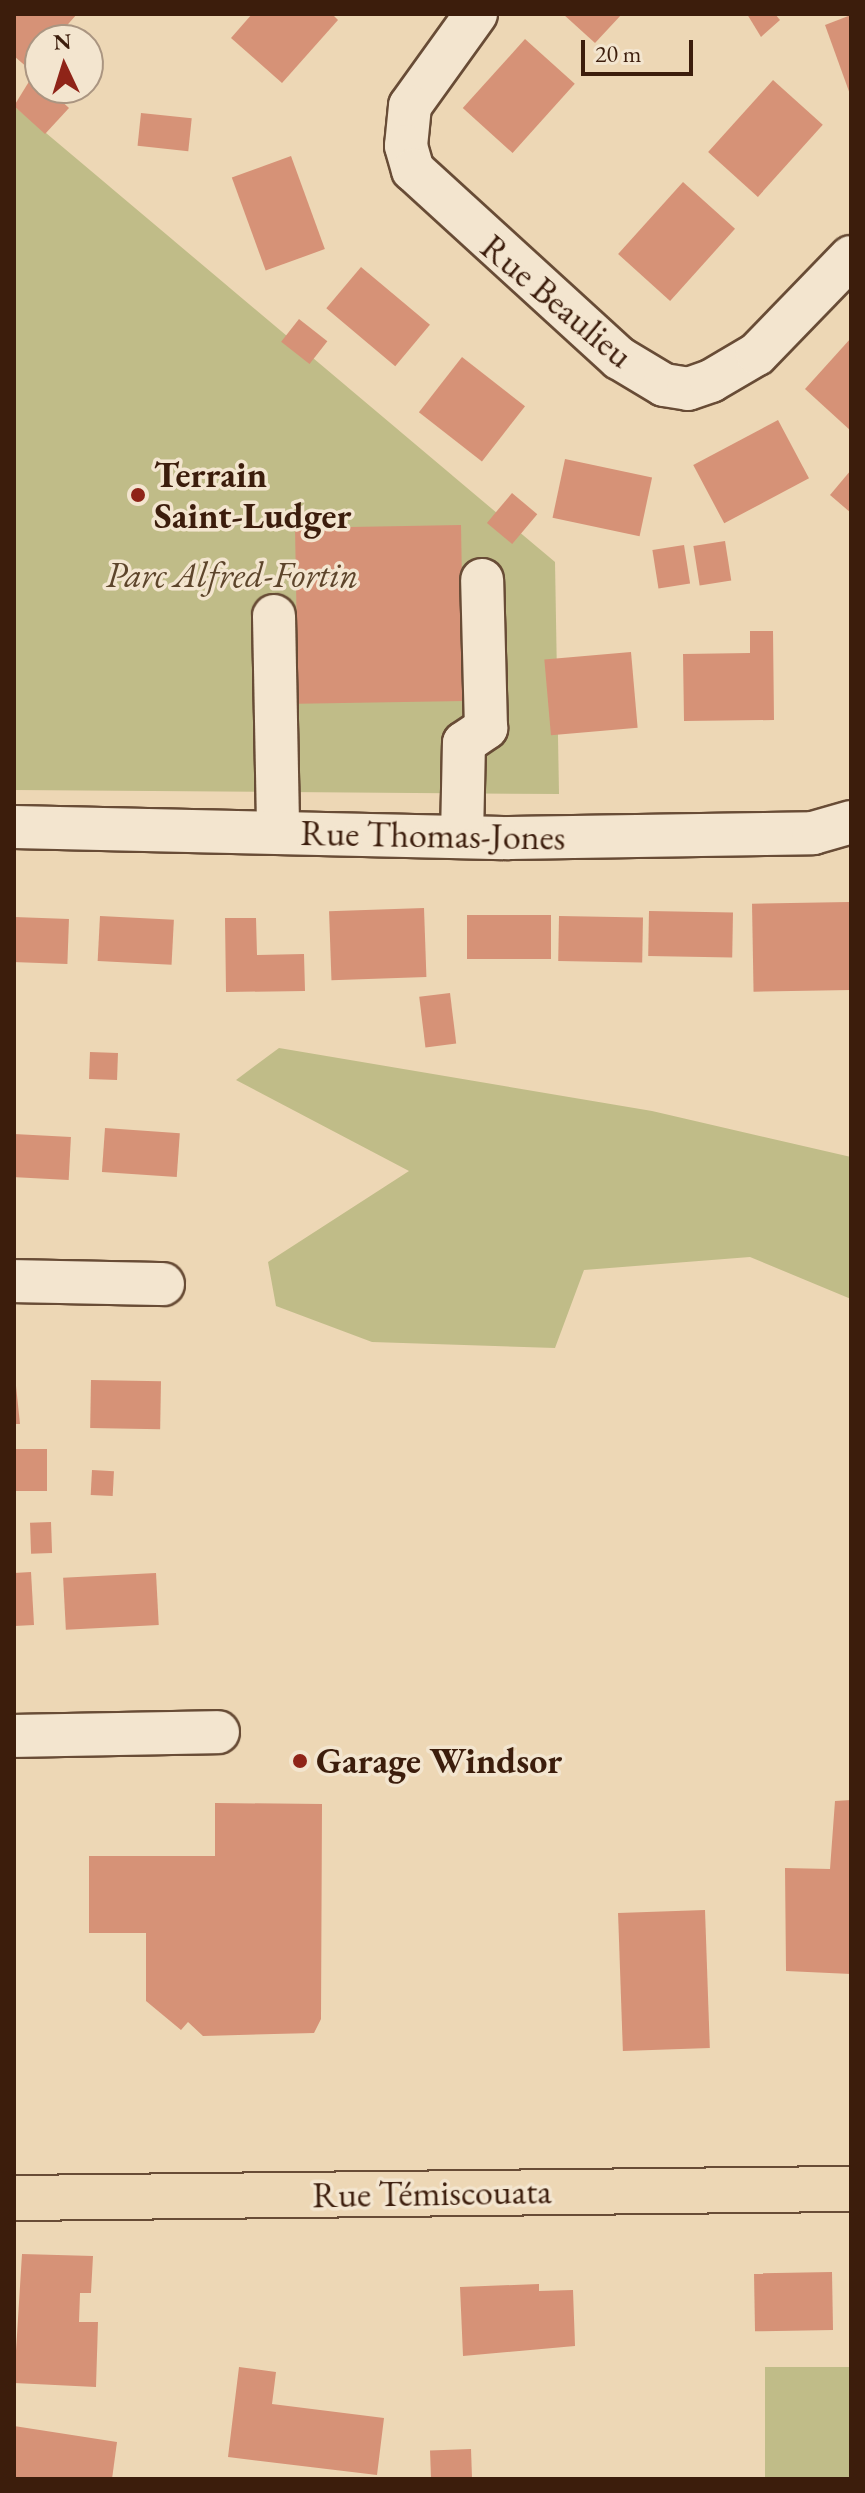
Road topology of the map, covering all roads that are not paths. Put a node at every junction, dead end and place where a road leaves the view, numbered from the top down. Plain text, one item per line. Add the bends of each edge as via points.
1 (476, 14) edge
2 (851, 257) edge
3 (482, 580) dead end
4 (274, 616) dead end
5 (851, 822) edge
6 (14, 827) edge
7 (278, 833) junction
8 (462, 837) junction
9 (14, 1281) edge
10 (163, 1284) dead end
11 (218, 1732) dead end
12 (14, 1736) edge
13 (851, 2189) edge
14 (14, 2198) edge

1 - 2 street, Rue Beaulieu via 410,106 406,146 413,170 619,358 664,385 688,389 711,381 757,354
3 - 8 street via 486,728 464,743
4 - 7 street
5 - 8 street, Rue Thomas-Jones via 813,833
6 - 7 street, Rue Thomas-Jones
7 - 8 street, Rue Thomas-Jones
9 - 10 street
11 - 12 street
13 - 14 main road, Rue Témiscouata

